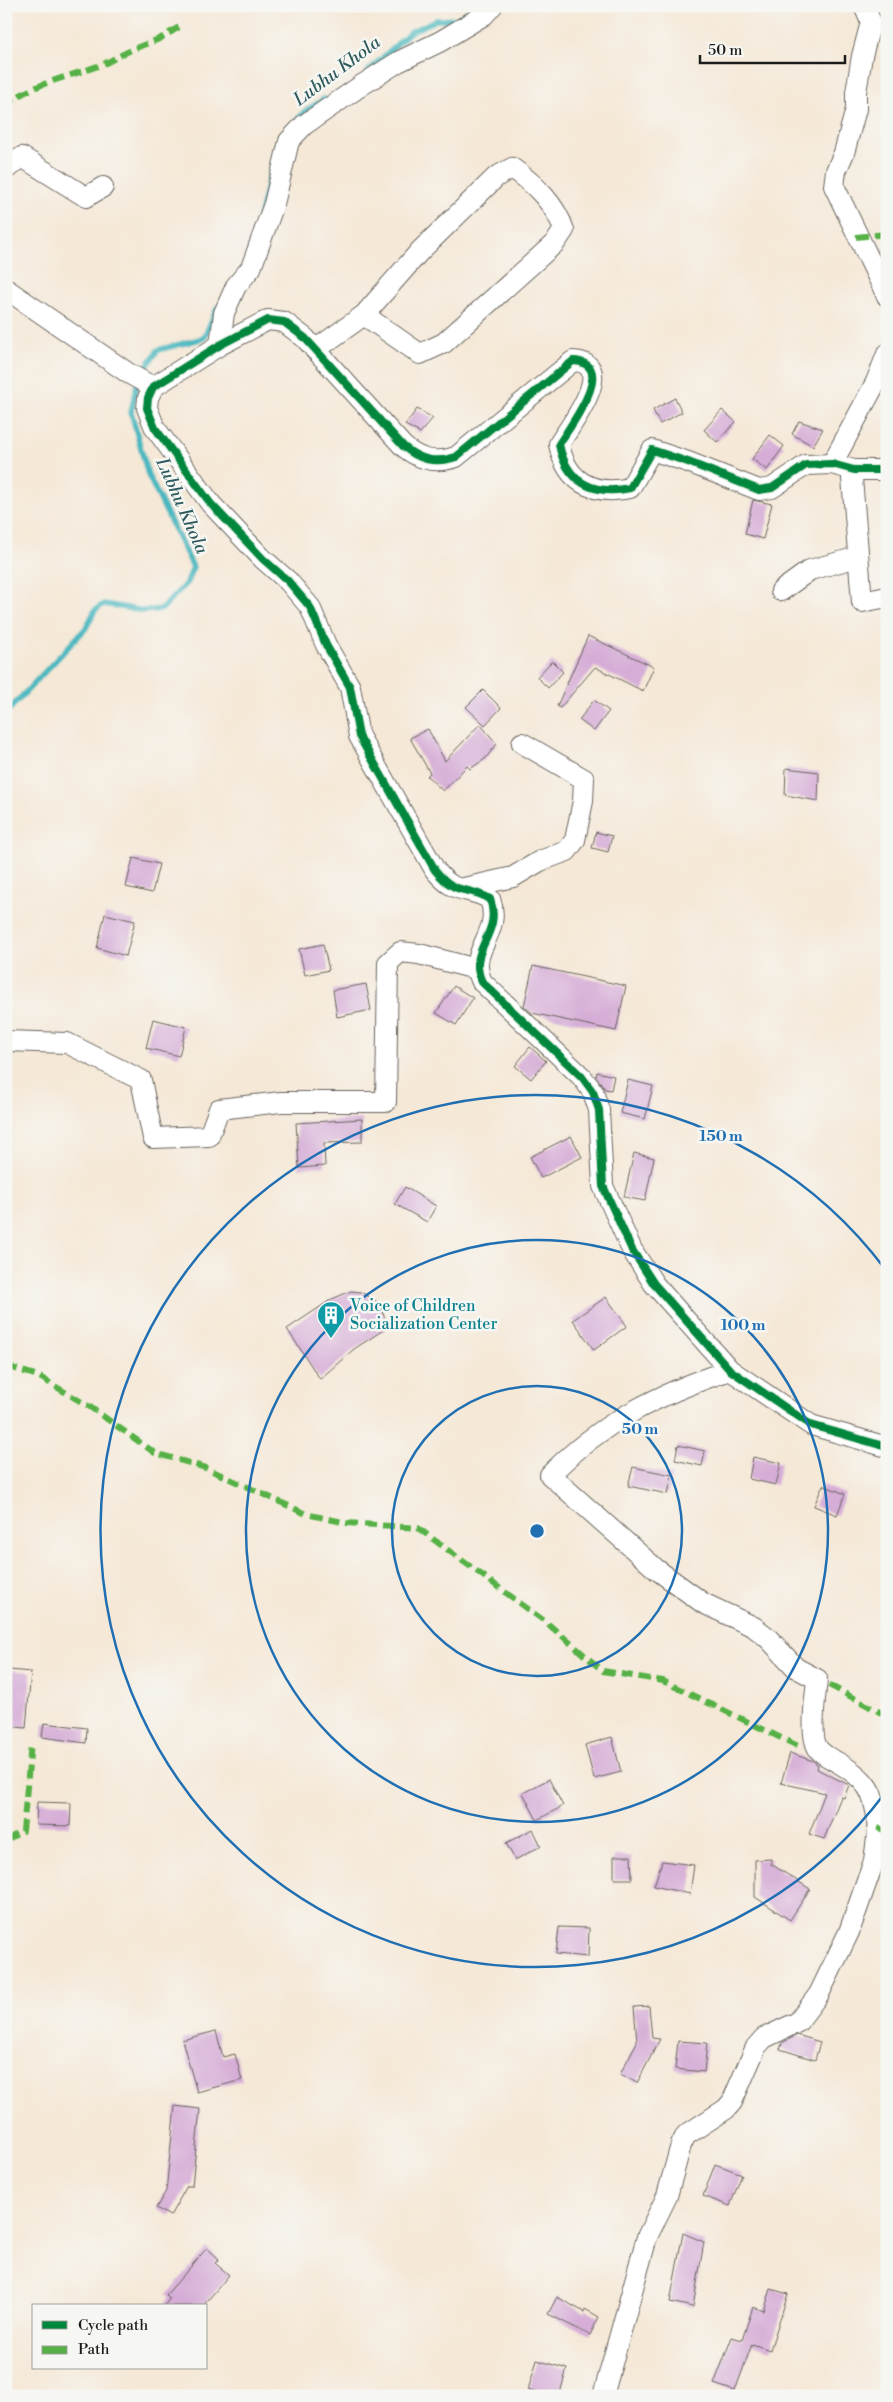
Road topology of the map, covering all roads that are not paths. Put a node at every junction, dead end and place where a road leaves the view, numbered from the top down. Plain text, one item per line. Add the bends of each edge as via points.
1 (492, 6) edge
2 (864, 6) edge
3 (6, 169) edge
4 (103, 187) dead end
5 (6, 289) edge
6 (887, 296) edge
7 (364, 315) junction
8 (220, 345) junction
9 (315, 350) junction
10 (887, 354) edge
11 (142, 381) junction
12 (832, 464) junction
13 (854, 470) junction
14 (887, 470) edge
15 (858, 557) junction
16 (781, 591) dead end
17 (887, 597) edge
18 (522, 743) dead end
19 (458, 890) junction
20 (476, 969) junction
21 (6, 1041) edge
22 (730, 1370) junction
23 (887, 1447) edge
24 (878, 1828) junction
25 (887, 1850) edge
26 (602, 2396) edge

1 - 8 street via 441,41 398,62 362,85 304,125 289,142 274,204 251,268 236,286 224,313
2 - 6 street via 871,22 860,65 856,109 834,186
3 - 4 street via 22,158 86,197
5 - 11 street
7 - 7 street via 420,251 496,177 512,168 525,177 560,216 564,230 556,243 444,343 430,351 420,354
7 - 9 street
8 - 9 street via 268,320 284,322
8 - 11 street
9 - 12 street via 403,446 412,454 434,462 456,457 574,361 582,361 590,366 594,377 591,390 559,444 570,473 582,484 614,492 630,488 652,450 760,490 772,488 806,465
10 - 12 street via 876,382
11 - 19 street via 155,428 211,504 310,607 326,645 350,687 359,736 430,863 444,881
12 - 13 street
13 - 14 street
13 - 15 street
15 - 16 street via 810,570
15 - 17 street via 862,602
18 - 19 street via 584,780 576,840 567,852 540,861 512,877
19 - 20 street via 481,894 490,899 494,910 492,927
20 - 21 street via 400,952 388,963 386,1102 281,1102 219,1109 209,1136 153,1138 141,1080 67,1043
20 - 22 street via 482,982 582,1077 593,1092 599,1110 603,1186 632,1250 654,1284
22 - 23 street via 811,1425
22 - 24 street via 686,1385 641,1406 568,1456 550,1475 656,1569 703,1603 754,1627 796,1668 817,1679 814,1740 818,1750 857,1774 869,1788
24 - 25 street
24 - 26 street via 874,1861 852,1924 819,1994 798,2022 764,2038 756,2047 732,2102 686,2135 681,2144 667,2196 647,2237

